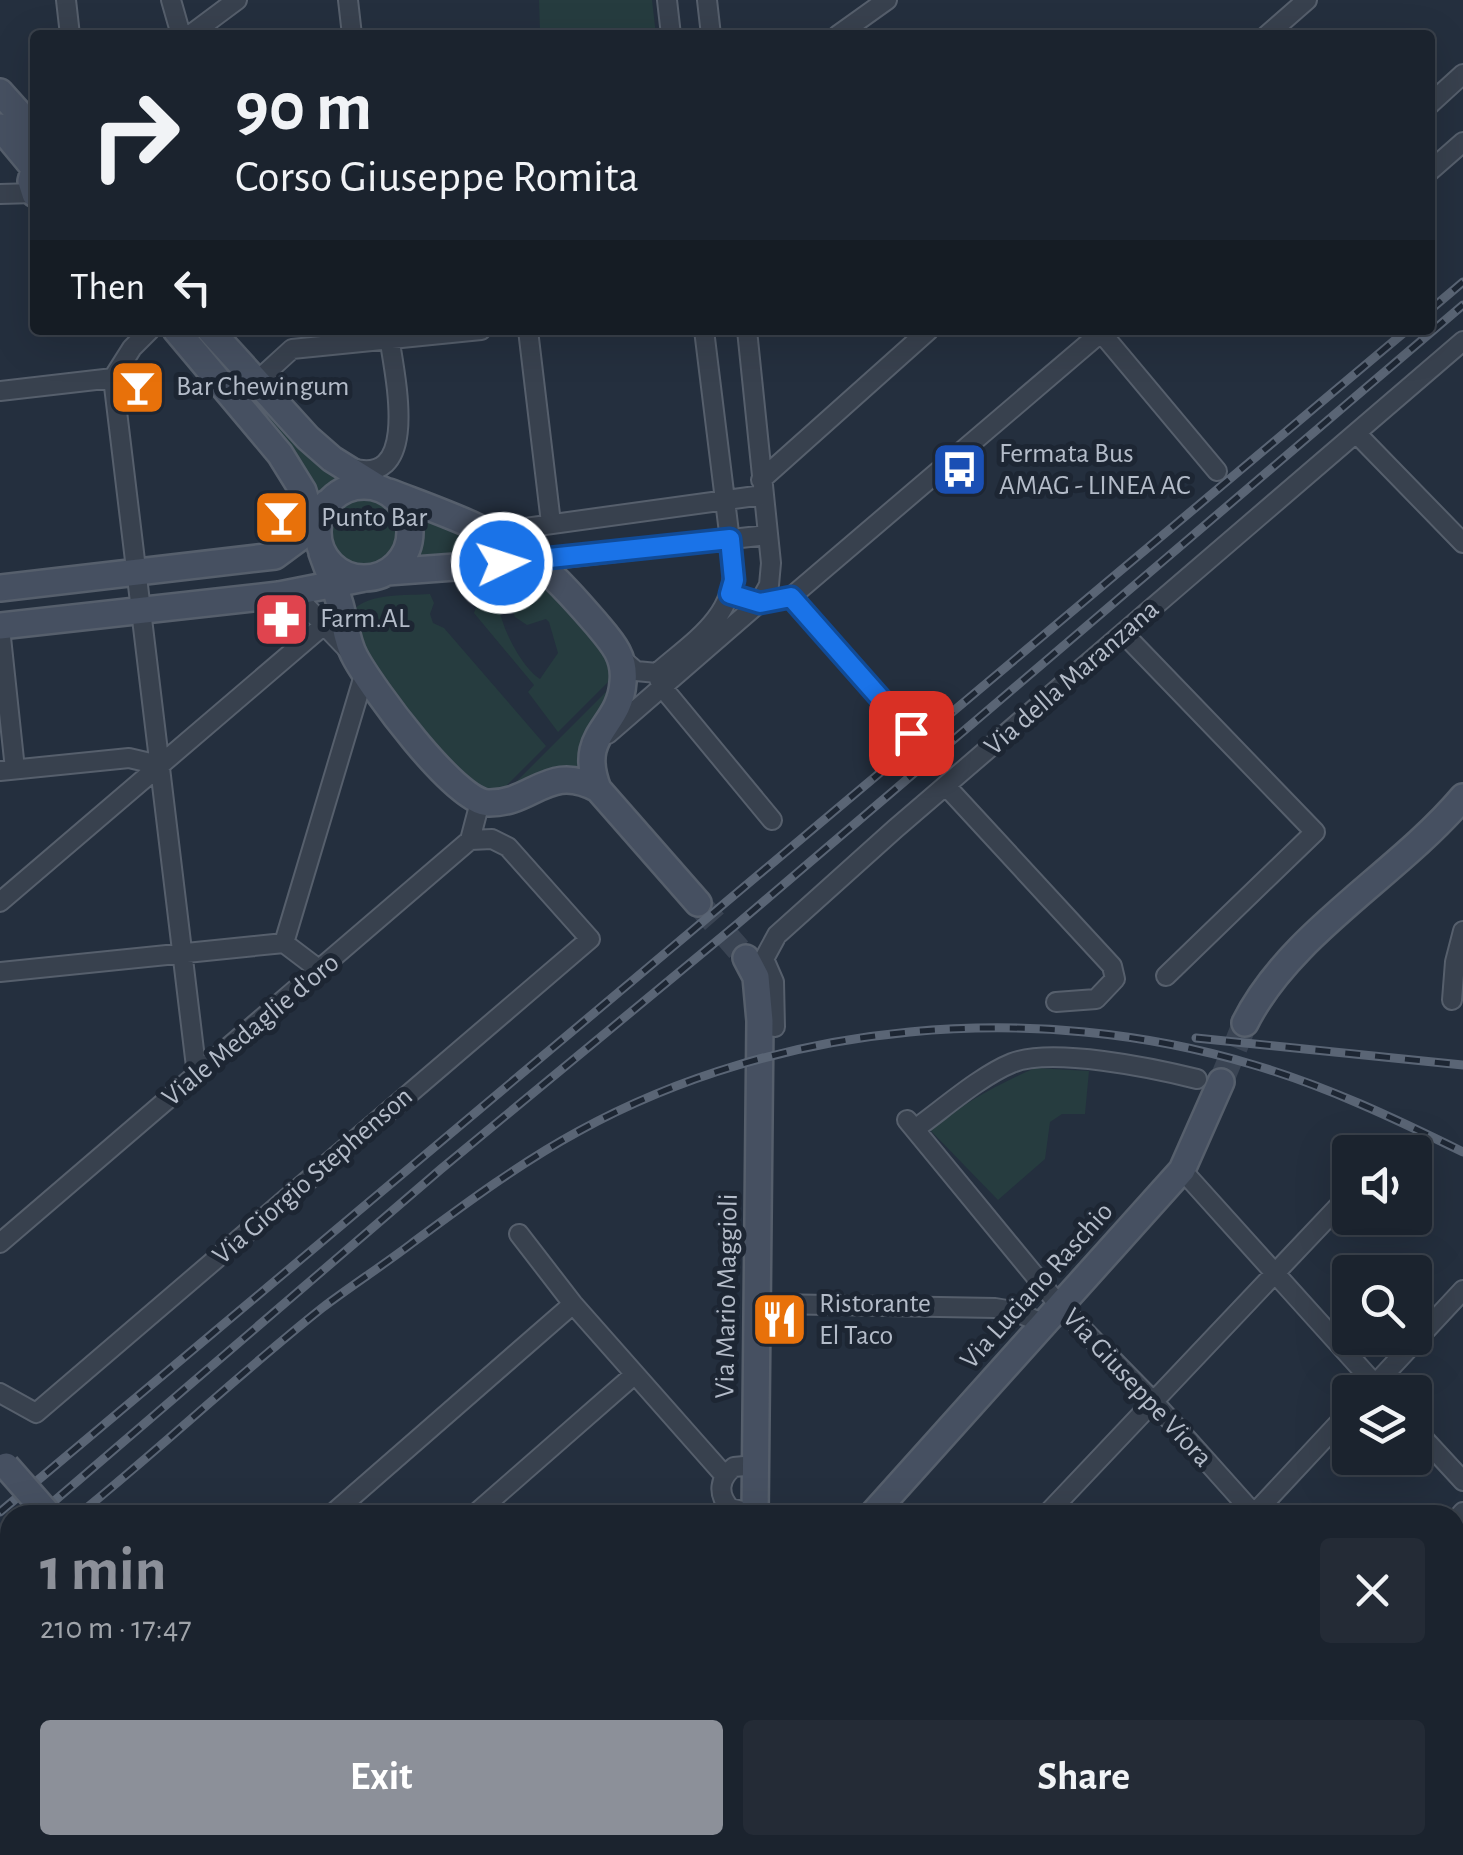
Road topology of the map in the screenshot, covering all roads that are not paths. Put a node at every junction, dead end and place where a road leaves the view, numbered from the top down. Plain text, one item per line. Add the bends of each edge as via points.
1 (66, 0) edge
2 (171, 0) edge
3 (237, 0) edge
4 (348, 0) edge
5 (667, 0) edge
6 (707, 0) edge
7 (886, 0) edge
8 (1307, 0) edge
9 (69, 30) edge
10 (180, 30) edge
11 (197, 30) edge
12 (351, 30) edge
13 (671, 30) edge
14 (710, 30) edge
15 (845, 30) edge
16 (1273, 30) edge
17 (1463, 74) edge
18 (0, 92) edge
19 (1435, 99) edge
20 (30, 125) edge
21 (0, 127) edge
22 (1463, 142) edge
23 (30, 162) edge
24 (1435, 167) edge
25 (0, 194) edge
26 (30, 194) edge
27 (145, 335) edge
28 (180, 335) edge
29 (214, 335) edge
30 (529, 335) edge
31 (705, 335) edge
32 (747, 335) edge
33 (925, 335) edge
34 (1097, 335) edge
35 (1105, 335) edge
36 (389, 336) edge
37 (1463, 342) edge
38 (1463, 359) edge
39 (1442, 360) junction
40 (113, 378) junction
41 (256, 382) junction
42 (0, 390) edge
43 (1356, 433) junction
44 (332, 459) junction
45 (1217, 471) dead end
46 (762, 487) junction
47 (383, 490) junction
48 (725, 500) junction
49 (551, 523) junction
50 (320, 529) junction
51 (488, 533) junction
52 (767, 535) junction
53 (730, 539) junction
54 (1463, 543) edge
55 (536, 561) junction
56 (134, 570) junction
57 (376, 575) junction
58 (333, 584) junction
59 (0, 588) edge
60 (286, 594) junction
61 (730, 594) junction
62 (791, 597) junction
63 (760, 603) junction
64 (140, 608) junction
65 (324, 625) junction
66 (0, 626) edge
67 (1124, 634) junction
68 (622, 658) junction
69 (359, 664) junction
70 (659, 680) junction
71 (911, 733) dead end
72 (159, 764) junction
73 (7, 770) edge
74 (594, 779) junction
75 (946, 786) junction
76 (1460, 801) edge
77 (480, 802) junction
78 (772, 820) dead end
79 (470, 840) junction
80 (0, 902) edge
81 (698, 903) tunnel mouth
82 (1463, 931) edge
83 (284, 943) junction
84 (182, 953) junction
85 (746, 958) tunnel mouth
86 (321, 971) junction
87 (0, 972) edge
88 (1166, 976) dead end
89 (1452, 1000) dead end
90 (1056, 1002) dead end
91 (1245, 1023) tunnel mouth
92 (775, 1027) dead end
93 (197, 1076) junction
94 (1209, 1080) joint
95 (1182, 1170) junction
96 (1332, 1214) edge
97 (519, 1234) dead end
98 (0, 1243) edge
99 (1275, 1276) junction
100 (1463, 1290) edge
101 (573, 1304) junction
102 (1051, 1314) junction
103 (757, 1350) junction
104 (634, 1374) junction
105 (1362, 1375) edge
106 (1388, 1375) edge
107 (0, 1392) edge
108 (1154, 1402) junction
109 (1332, 1431) edge
110 (1432, 1447) edge
111 (3, 1462) edge
112 (755, 1464) junction
113 (725, 1476) junction
114 (1463, 1480) edge
115 (40, 1505) edge
116 (343, 1505) edge
117 (485, 1505) edge
118 (719, 1505) edge
119 (754, 1505) edge
120 (881, 1505) edge
121 (1056, 1505) edge
122 (1245, 1505) edge
123 (1263, 1505) edge

1 - 9 street
2 - 10 street
3 - 11 street
4 - 12 street
5 - 13 street
6 - 14 street
7 - 15 street
8 - 16 street
17 - 19 street
18 - 20 street
21 - 23 street
22 - 24 street
25 - 26 street
27 - 40 street
28 - 50 street via 280,454
29 - 41 street
30 - 49 street
31 - 48 street
32 - 46 street
33 - 46 street
34 - 62 street
35 - 45 street
36 - 41 street via 292,349
36 - 44 street via 400,435 393,455 372,470
37 - 39 street, Via della Maranzana
38 - 39 street
39 - 43 street, Via della Maranzana
40 - 42 street
40 - 56 street
41 - 44 street
43 - 54 street
43 - 67 street, Via della Maranzana
44 - 47 street
46 - 48 street
46 - 52 street
47 - 50 street via 352,486
47 - 51 street
47 - 57 street via 406,511 410,537 401,559
48 - 49 street
48 - 53 street
49 - 51 street
50 - 56 street via 275,556
50 - 57 street via 342,573
50 - 58 street
51 - 55 street
52 - 53 street
52 - 63 street via 770,578
53 - 55 street
53 - 61 street
55 - 57 street
55 - 68 street
56 - 59 street
56 - 64 street
57 - 58 street
58 - 60 street
58 - 69 street
60 - 64 street
60 - 65 street
61 - 63 street
61 - 70 street via 721,617
62 - 63 street
62 - 71 street
63 - 70 street
64 - 66 street
64 - 72 street
65 - 69 street
65 - 72 street
66 - 73 street
67 - 75 street, Via della Maranzana
67 - 88 street via 1316,832
68 - 70 street
68 - 74 street via 622,691 592,749
69 - 77 street via 408,732
69 - 83 street
70 - 74 street via 604,738 594,754
70 - 78 street
72 - 73 street via 130,758
72 - 80 street
72 - 84 street
74 - 77 street via 565,778 518,797
74 - 81 street
75 - 90 street via 1112,966 1115,980 1096,1000
75 - 92 street, Via della Maranzana via 769,947 764,958 774,982
76 - 91 street via 1288,960
77 - 79 street
79 - 86 street, Viale Medaglie d'oro
79 - 107 street, Via Giorgio Stephenson via 508,846 590,939 36,1413
82 - 89 street
83 - 84 street
83 - 86 street
84 - 87 street
84 - 93 street
85 - 103 street, Via Mario Maggioli via 759,998
86 - 93 street, Viale Medaglie d'oro
93 - 98 street, Viale Medaglie d'oro
94 - 95 street, Via Luciano Raschio
94 - 102 street, Via Giuseppe Viora via 1100,1060 1029,1058 911,1124
95 - 99 street
95 - 102 street, Via Luciano Raschio
96 - 99 street
97 - 101 street
99 - 105 street
99 - 108 street
100 - 106 street
101 - 104 street
101 - 116 street
102 - 103 street via 773,1304 763,1311
102 - 108 street, Via Giuseppe Viora
102 - 120 street, Via Luciano Raschio
103 - 112 street, Via Mario Maggioli
104 - 113 street
104 - 117 street
108 - 121 street
108 - 122 street, Via Giuseppe Viora
109 - 123 street
110 - 114 street
111 - 115 street, bridge
112 - 113 street via 734,1467
112 - 119 street, Via Mario Maggioli
113 - 118 street

